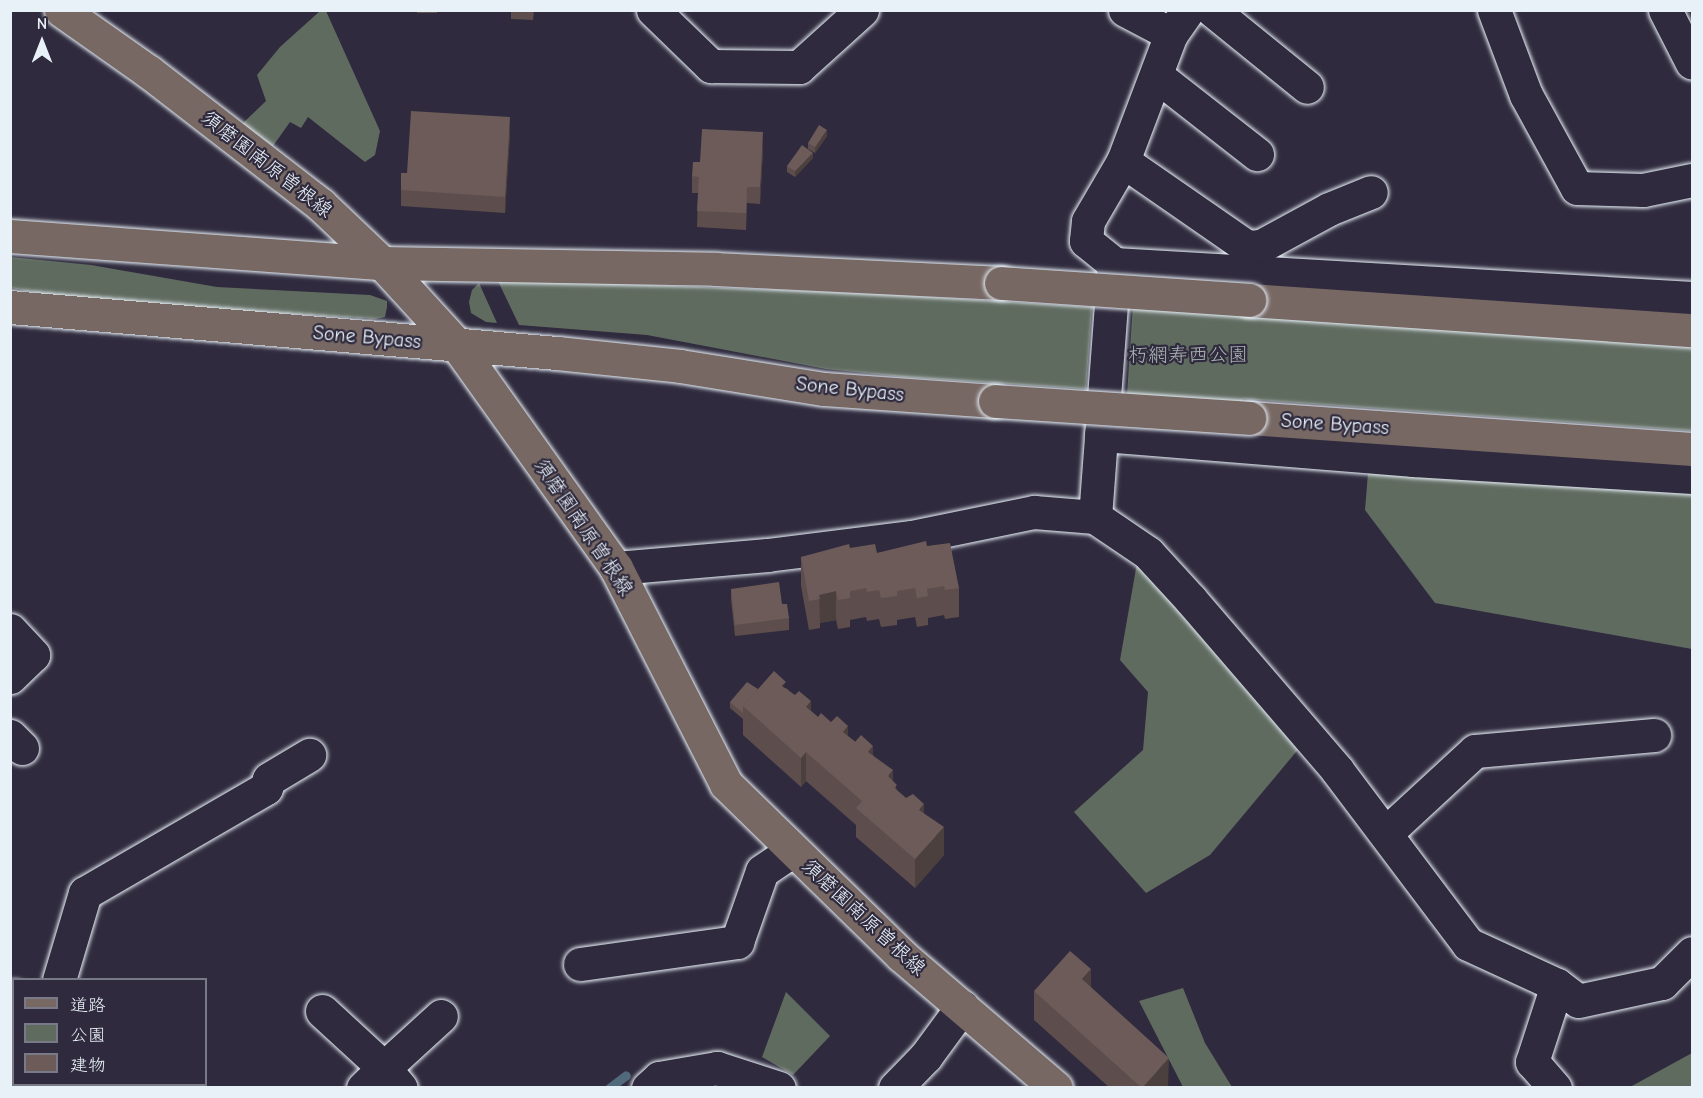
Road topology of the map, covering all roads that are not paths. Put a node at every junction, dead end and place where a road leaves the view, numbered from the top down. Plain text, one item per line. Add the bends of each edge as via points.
1 (61, 10) edge
2 (652, 10) edge
3 (862, 10) edge
4 (1125, 10) edge
5 (1212, 10) edge
6 (1494, 10) edge
7 (1665, 10) edge
8 (1179, 22) edge
9 (1692, 63) edge
10 (1157, 76) junction
11 (1307, 87) dead end
12 (1257, 154) dead end
13 (1123, 161) junction
14 (1692, 180) edge
15 (1371, 192) dead end
16 (10, 236) edge
17 (382, 263) junction
18 (1114, 264) junction
19 (1247, 274) junction
20 (1692, 298) edge
21 (10, 307) edge
22 (1692, 330) edge
23 (457, 345) junction
24 (1101, 435) junction
25 (1692, 449) edge
26 (1692, 477) edge
27 (1095, 517) junction
28 (616, 568) junction
29 (10, 630) edge
30 (10, 677) edge
31 (1654, 735) dead end
32 (309, 755) dead end
33 (1386, 833) junction
34 (793, 850) junction
35 (1692, 953) edge
36 (580, 964) dead end
37 (60, 978) edge
38 (1557, 985) junction
39 (962, 1007) junction
40 (322, 1011) dead end
41 (441, 1016) dead end
42 (383, 1081) edge
43 (648, 1088) edge
44 (779, 1088) edge
45 (895, 1088) edge
46 (1056, 1088) edge
47 (1555, 1088) edge

1 - 17 main road, 須磨園南原曽根線 via 149,72 320,204
2 - 3 street via 711,66 799,67
4 - 8 street
5 - 11 street
6 - 14 street via 1526,95 1577,188 1643,190
7 - 9 street
8 - 10 street
10 - 12 street
10 - 13 street
13 - 18 street via 1088,221 1086,241
13 - 19 street
15 - 19 street via 1329,209 1261,246
16 - 17 main road
17 - 19 main road, bridge via 716,269 1001,282
17 - 23 main road, 須磨園南原曽根線
18 - 19 street
18 - 24 street
19 - 20 street
19 - 22 main road
21 - 23 main road, Sone Bypass
23 - 25 main road, Sone Bypass, bridge via 680,366 824,389
23 - 28 main road, 須磨園南原曽根線
24 - 26 street
24 - 27 street
27 - 28 street via 1034,512 912,537
27 - 33 street via 1148,553 1337,770
28 - 34 main road, 須磨園南原曽根線 via 726,784
29 - 30 street via 33,655
31 - 33 street via 1475,751
32 - 37 street via 269,780 266,788 85,893
33 - 38 street via 1468,945
34 - 36 street via 762,871 737,942
34 - 39 main road, 須磨園南原曽根線 via 901,955
35 - 38 street via 1662,983 1578,1001
38 - 47 street via 1532,1062
39 - 45 street via 926,1056
39 - 46 main road, 須磨園南原曽根線
40 - 42 street
41 - 42 street
43 - 44 street via 659,1078 717,1068

